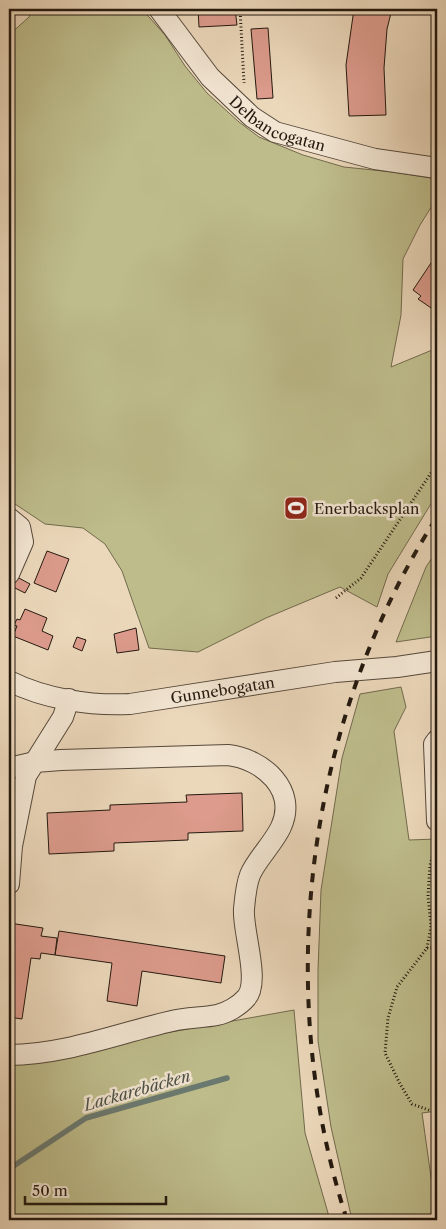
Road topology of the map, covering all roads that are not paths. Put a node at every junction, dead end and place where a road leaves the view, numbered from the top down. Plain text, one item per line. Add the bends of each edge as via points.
1 (159, 9) edge
2 (437, 168) edge
3 (9, 518) edge
4 (9, 574) edge
5 (437, 661) edge
6 (9, 681) edge
7 (69, 699) junction
8 (437, 740) edge
9 (34, 762) junction
10 (9, 768) edge
11 (437, 821) edge
12 (9, 884) edge
13 (9, 1055) edge

1 - 2 street, Delbancogatan via 210,77 252,117 275,132 375,159
3 - 4 street via 20,527 23,542
5 - 7 street, Gunnebogatan via 335,672 144,703 109,705
6 - 7 street, Gunnebogatan
7 - 9 street via 63,717
8 - 11 street via 434,744
9 - 10 street
9 - 12 street via 22,792
9 - 13 street via 243,757 266,769 276,780 283,793 285,813 281,826 250,874 244,911 252,981 248,997 219,1015 175,1020 42,1053

